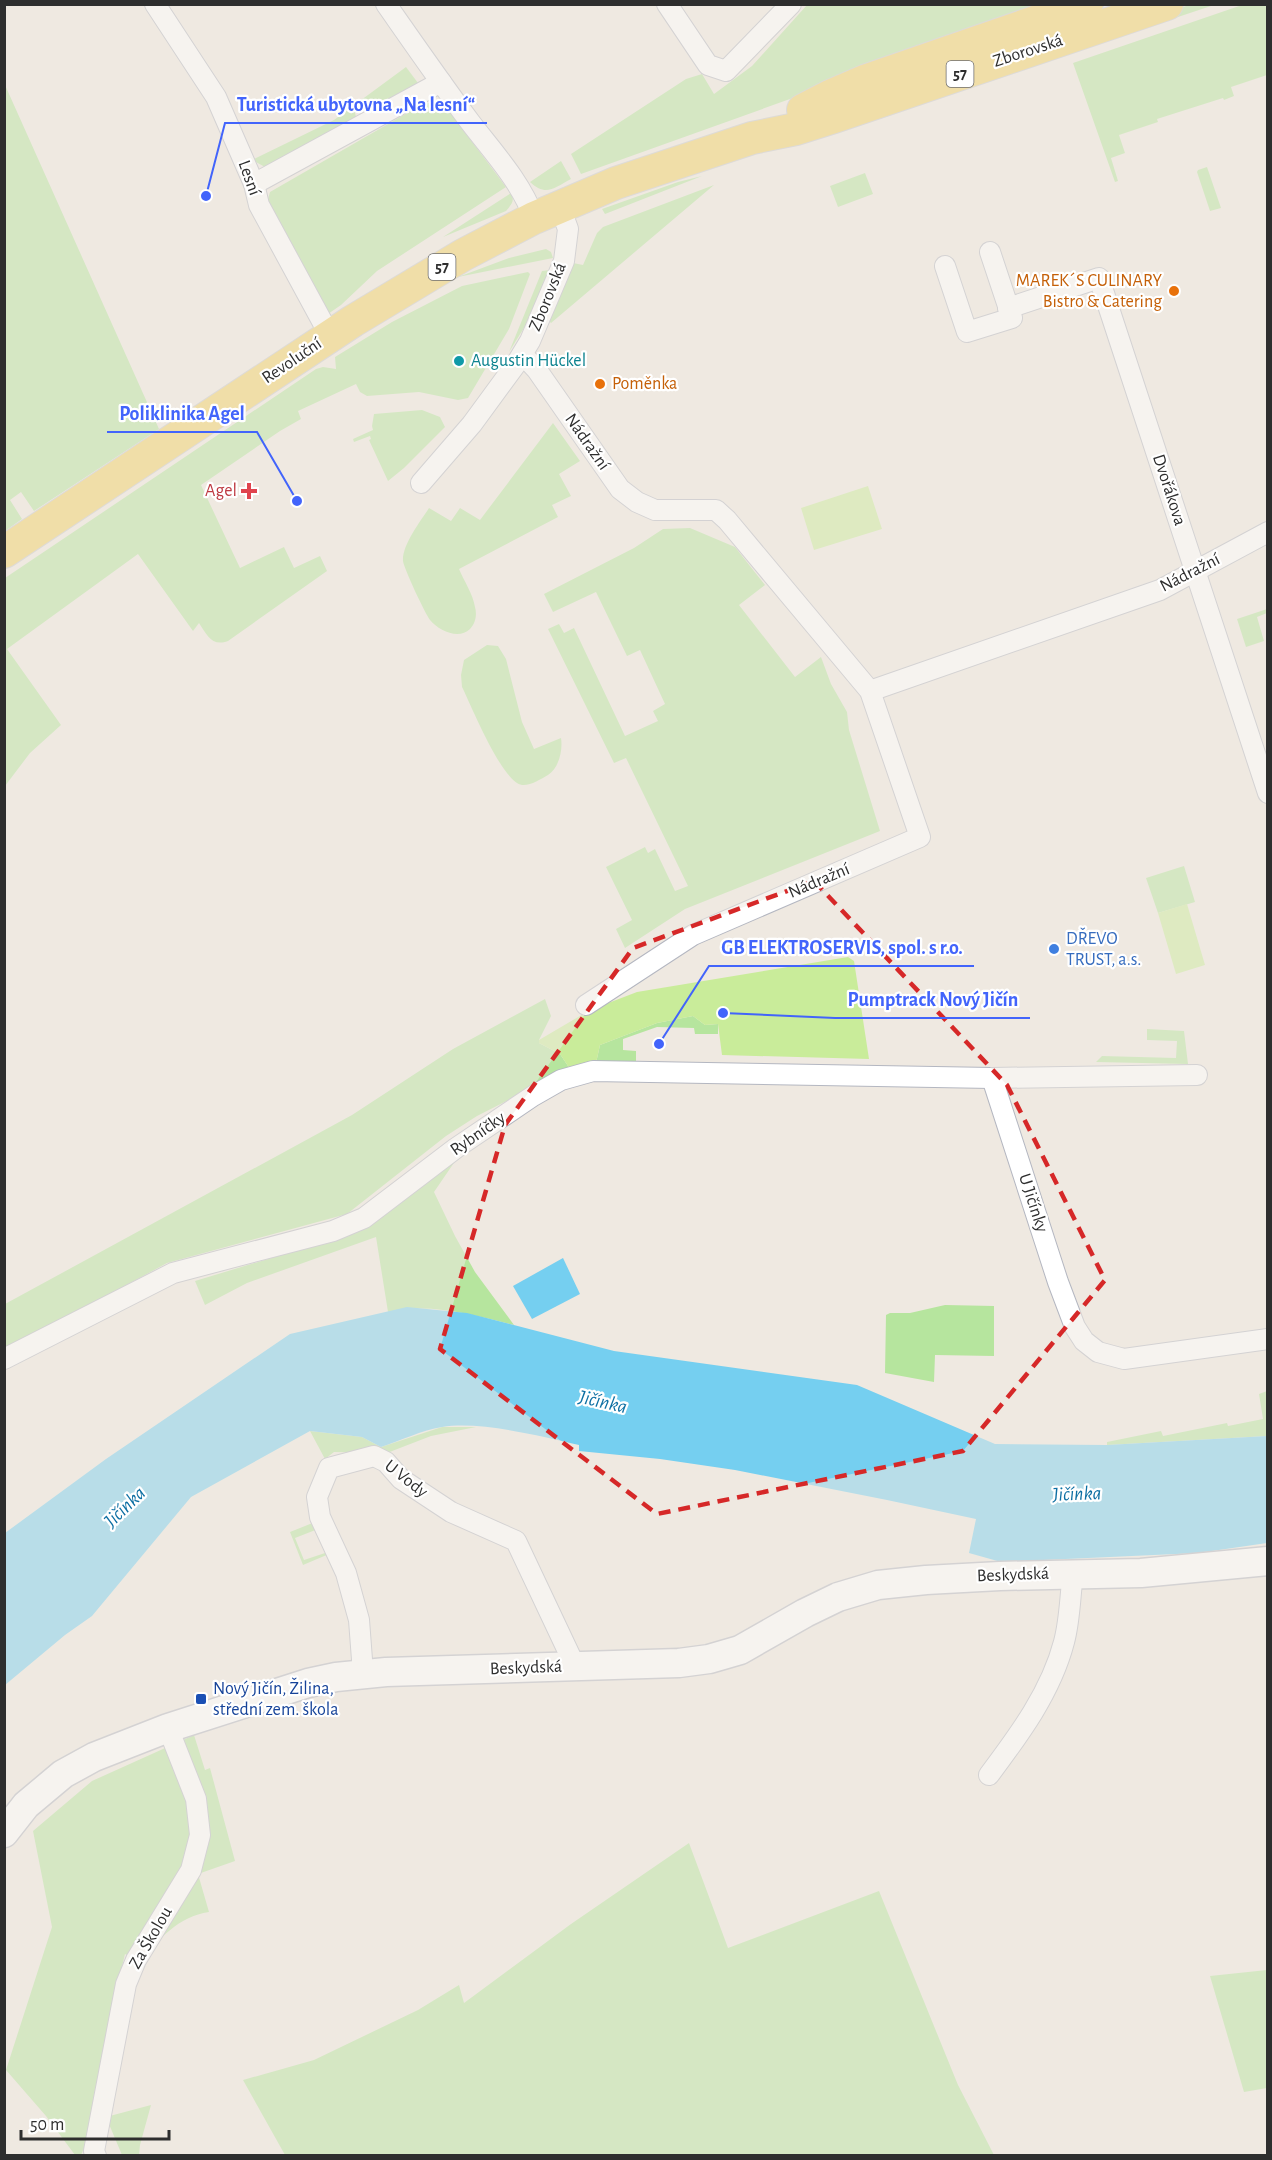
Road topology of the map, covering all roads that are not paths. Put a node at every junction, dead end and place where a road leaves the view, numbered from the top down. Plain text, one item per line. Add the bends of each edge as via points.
1 (155, 4) edge
2 (386, 4) edge
3 (667, 4) edge
4 (792, 4) edge
5 (1088, 4) edge
6 (1167, 4) edge
7 (441, 82) junction
8 (752, 138) junction
9 (254, 184) junction
10 (547, 212) junction
11 (990, 252) dead end
12 (945, 266) dead end
13 (1008, 308) junction
14 (323, 323) dead end
15 (523, 355) junction
16 (421, 483) dead end
17 (1268, 532) edge
18 (4, 552) edge
19 (1195, 571) junction
20 (870, 691) junction
21 (1268, 793) edge
22 (586, 1005) dead end
23 (1197, 1075) dead end
24 (992, 1078) junction
25 (1268, 1339) edge
26 (4, 1359) edge
27 (1268, 1561) edge
28 (1073, 1573) junction
29 (575, 1666) junction
30 (363, 1673) junction
31 (168, 1728) junction
32 (989, 1775) dead end
33 (4, 1833) edge
34 (96, 2156) edge

1 - 9 street, Lesní via 216,97
2 - 7 street
3 - 4 street via 708,65 726,71
5 - 8 main road, Zborovská / 57 via 867,80
6 - 8 main road, Zborovská / 57 via 834,117
7 - 9 street
7 - 10 street via 528,203
8 - 10 main road, Zborovská / 57 via 616,183
9 - 14 street, Lesní via 259,205
10 - 15 street, Zborovská via 567,229 564,261
10 - 18 main road, Revoluční / 57 via 463,255 353,321
11 - 13 street
12 - 13 street, Dvořákova via 967,332 1012,318
13 - 19 street, Dvořákova via 1100,278
15 - 16 street, Zborovská via 472,424
15 - 20 street, Nádražní via 620,489 655,510 716,510
17 - 19 street, Nádražní
19 - 20 street, Nádražní via 1160,590
19 - 21 street, Dvořákova
20 - 22 street, Nádražní via 920,837 693,935
23 - 24 street
24 - 25 street, U Jičínky via 1058,1282 1084,1341 1098,1352 1124,1359
24 - 26 street, Rybníčky via 585,1073 561,1080 533,1096 364,1218 333,1231 173,1273
27 - 28 street, Beskydská via 1141,1573
28 - 29 street, Beskydská via 878,1585 838,1597 740,1650 709,1659
28 - 32 street, Beskydská via 1064,1642 1044,1693
29 - 30 street, Beskydská
29 - 30 street, U Vody via 516,1540 451,1512 374,1456 329,1468 317,1497 320,1517 346,1573 359,1620
30 - 31 street, Beskydská via 308,1683
31 - 33 street, Beskydská via 94,1756 63,1774 27,1805
31 - 34 street, Za Školou via 196,1799 200,1835 190,1870 136,1960 126,1984

